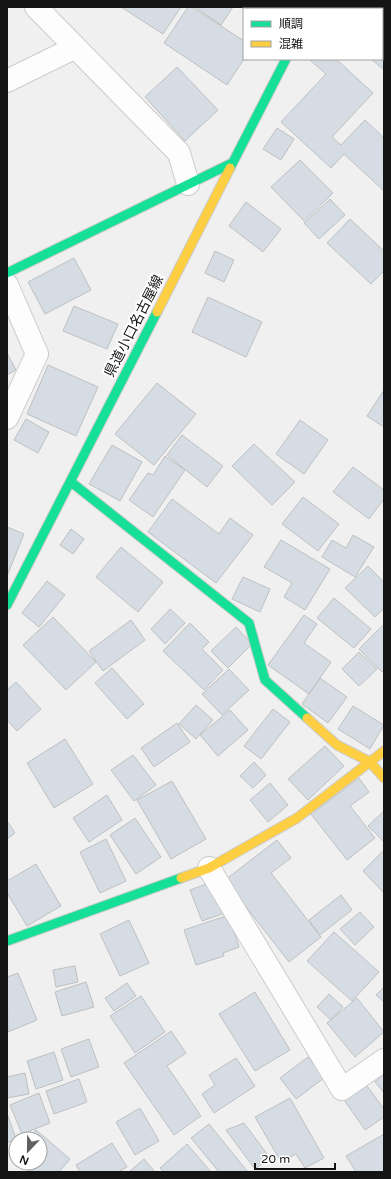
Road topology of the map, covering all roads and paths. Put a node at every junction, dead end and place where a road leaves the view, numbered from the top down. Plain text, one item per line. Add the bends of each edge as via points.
1 (36, 7) edge
2 (74, 48) junction
3 (285, 60) edge
4 (7, 81) edge
5 (232, 163) junction
6 (188, 184) junction
7 (7, 273) edge
8 (7, 285) edge
9 (7, 418) edge
10 (71, 482) junction
11 (7, 605) edge
12 (384, 751) edge
13 (370, 762) junction
14 (384, 778) edge
15 (209, 868) junction
16 (7, 941) edge
17 (384, 1060) edge

1 - 2 street
2 - 4 street
2 - 6 street via 179,153
3 - 5 street, 県道小口名古屋線
5 - 6 street
5 - 10 street, 県道小口名古屋線
6 - 7 street
8 - 9 street via 37,354
10 - 11 street, 県道小口名古屋線
10 - 13 street via 249,623 265,680 337,745
12 - 13 street
13 - 14 street
13 - 15 street via 297,818
15 - 16 street
15 - 17 street via 342,1089

